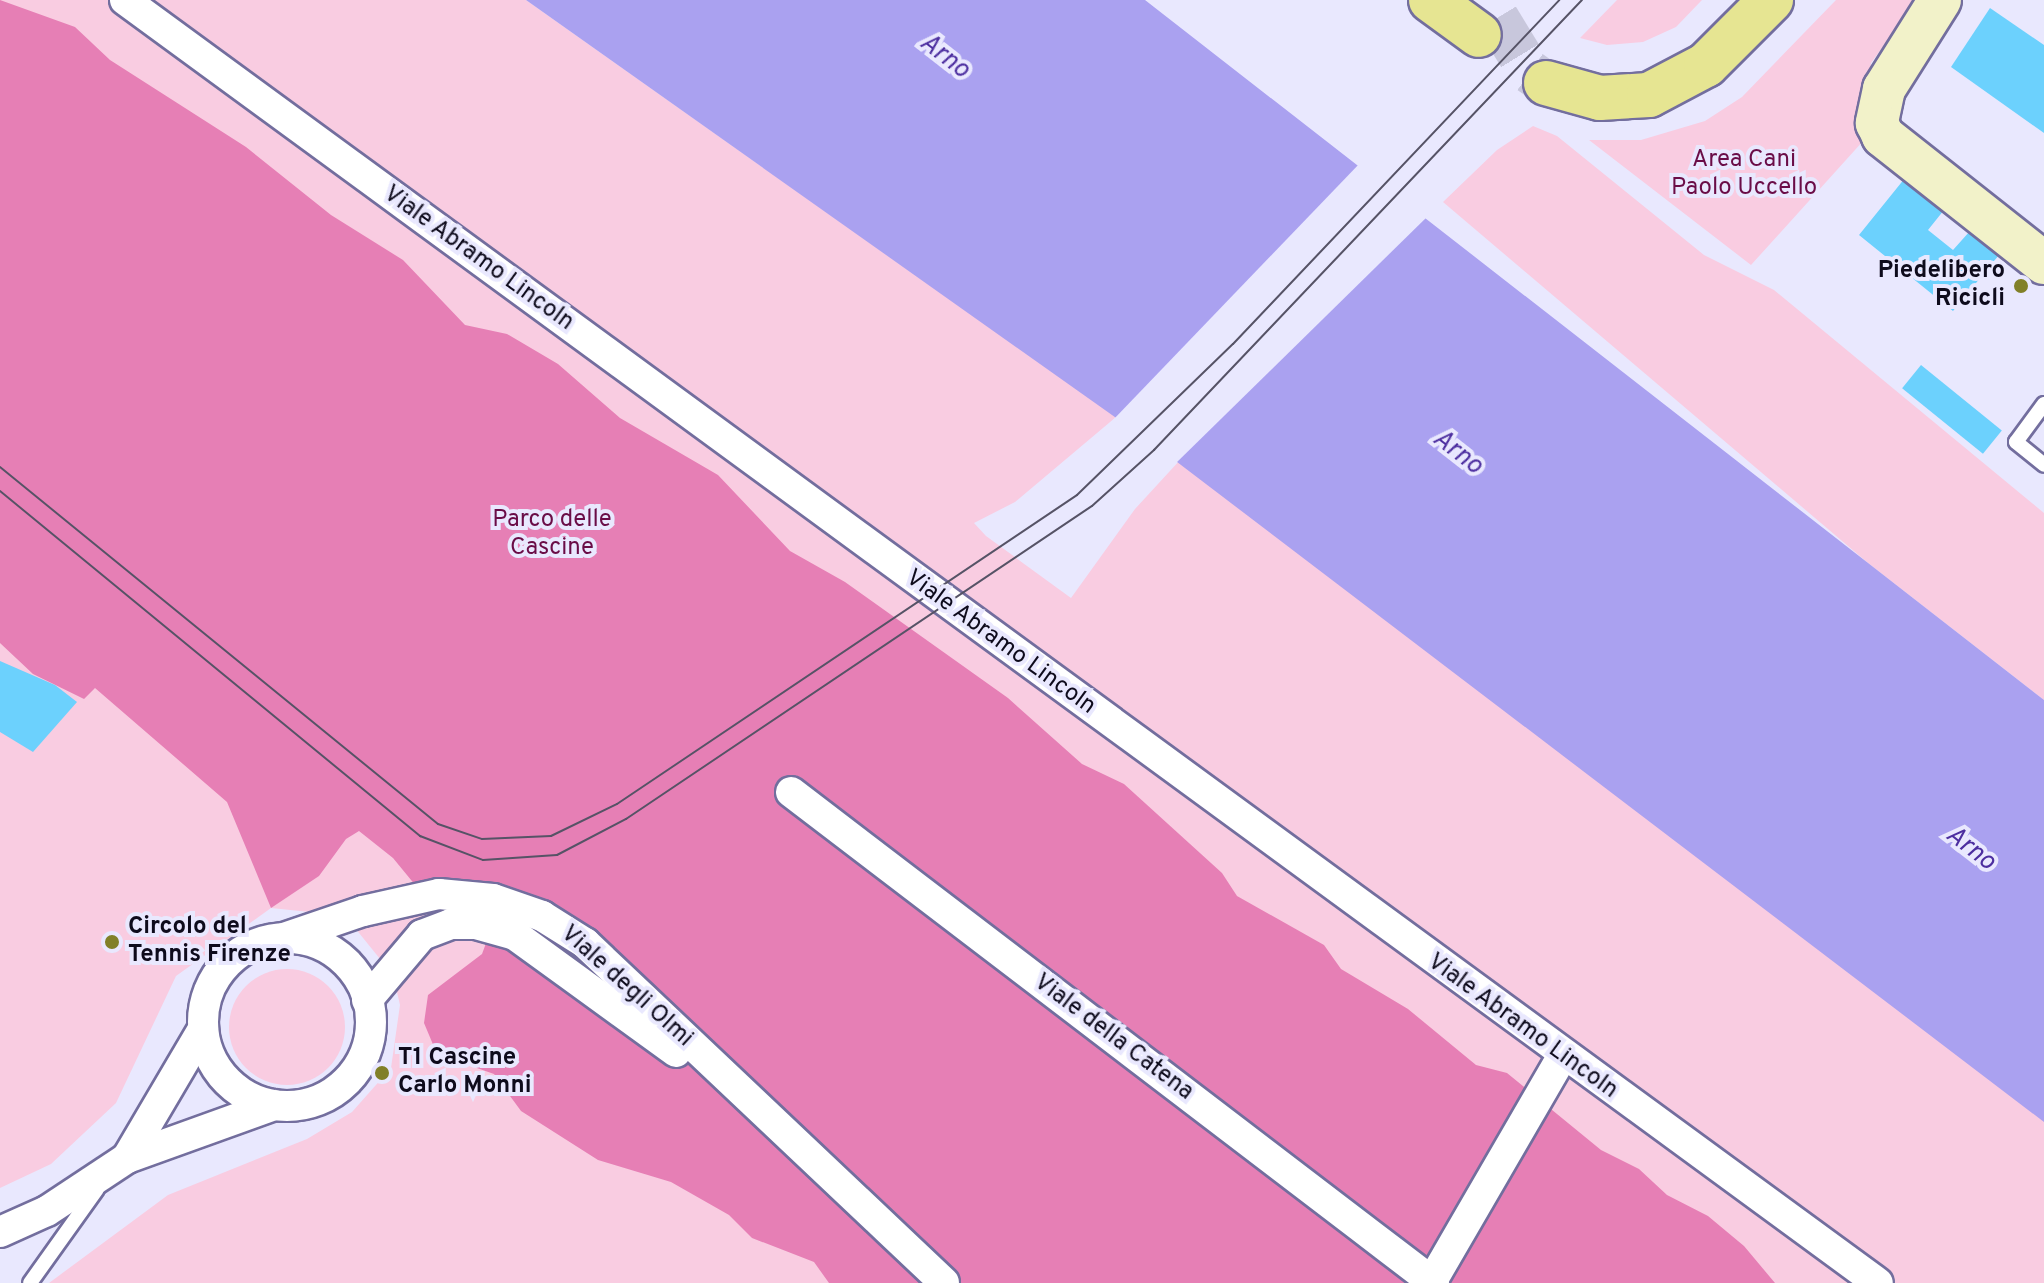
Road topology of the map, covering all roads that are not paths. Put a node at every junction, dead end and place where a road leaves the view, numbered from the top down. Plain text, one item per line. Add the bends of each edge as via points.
1 (125, 0) edge
2 (1431, 0) edge
3 (1771, 0) edge
4 (1940, 0) edge
5 (1489, 18) tunnel mouth
6 (1546, 83) tunnel mouth
7 (2044, 263) edge
8 (2044, 404) edge
9 (2044, 465) edge
10 (791, 792) dead end
11 (284, 938) junction
12 (367, 1000) junction
13 (203, 1029) junction
14 (1562, 1057) junction
15 (274, 1105) junction
16 (762, 1113) junction
17 (118, 1164) junction
18 (0, 1232) edge
19 (1433, 1282) edge
20 (30, 1283) edge
21 (944, 1283) edge
22 (1878, 1283) edge

1 - 14 street, Viale Abramo Lincoln
2 - 5 main road
3 - 6 main road via 1706,65 1649,95 1600,98
4 - 7 street via 1884,89 1877,123 1883,136
8 - 9 lane via 2016,442
10 - 19 street, Viale della Catena
11 - 12 street via 328,949 358,978
11 - 13 street via 248,948 218,973 207,994
11 - 16 street, Viale degli Olmi via 422,896 473,895 526,908 585,943
12 - 15 street via 370,1037 348,1081 317,1101
12 - 16 street, Viale degli Olmi via 422,935 451,924 496,927 530,945
13 - 15 street via 211,1060 223,1078 245,1095
13 - 17 street
14 - 19 street
14 - 22 street, Viale Abramo Lincoln
15 - 17 street
16 - 21 street, Viale degli Olmi
17 - 18 street via 47,1211
17 - 20 lane

